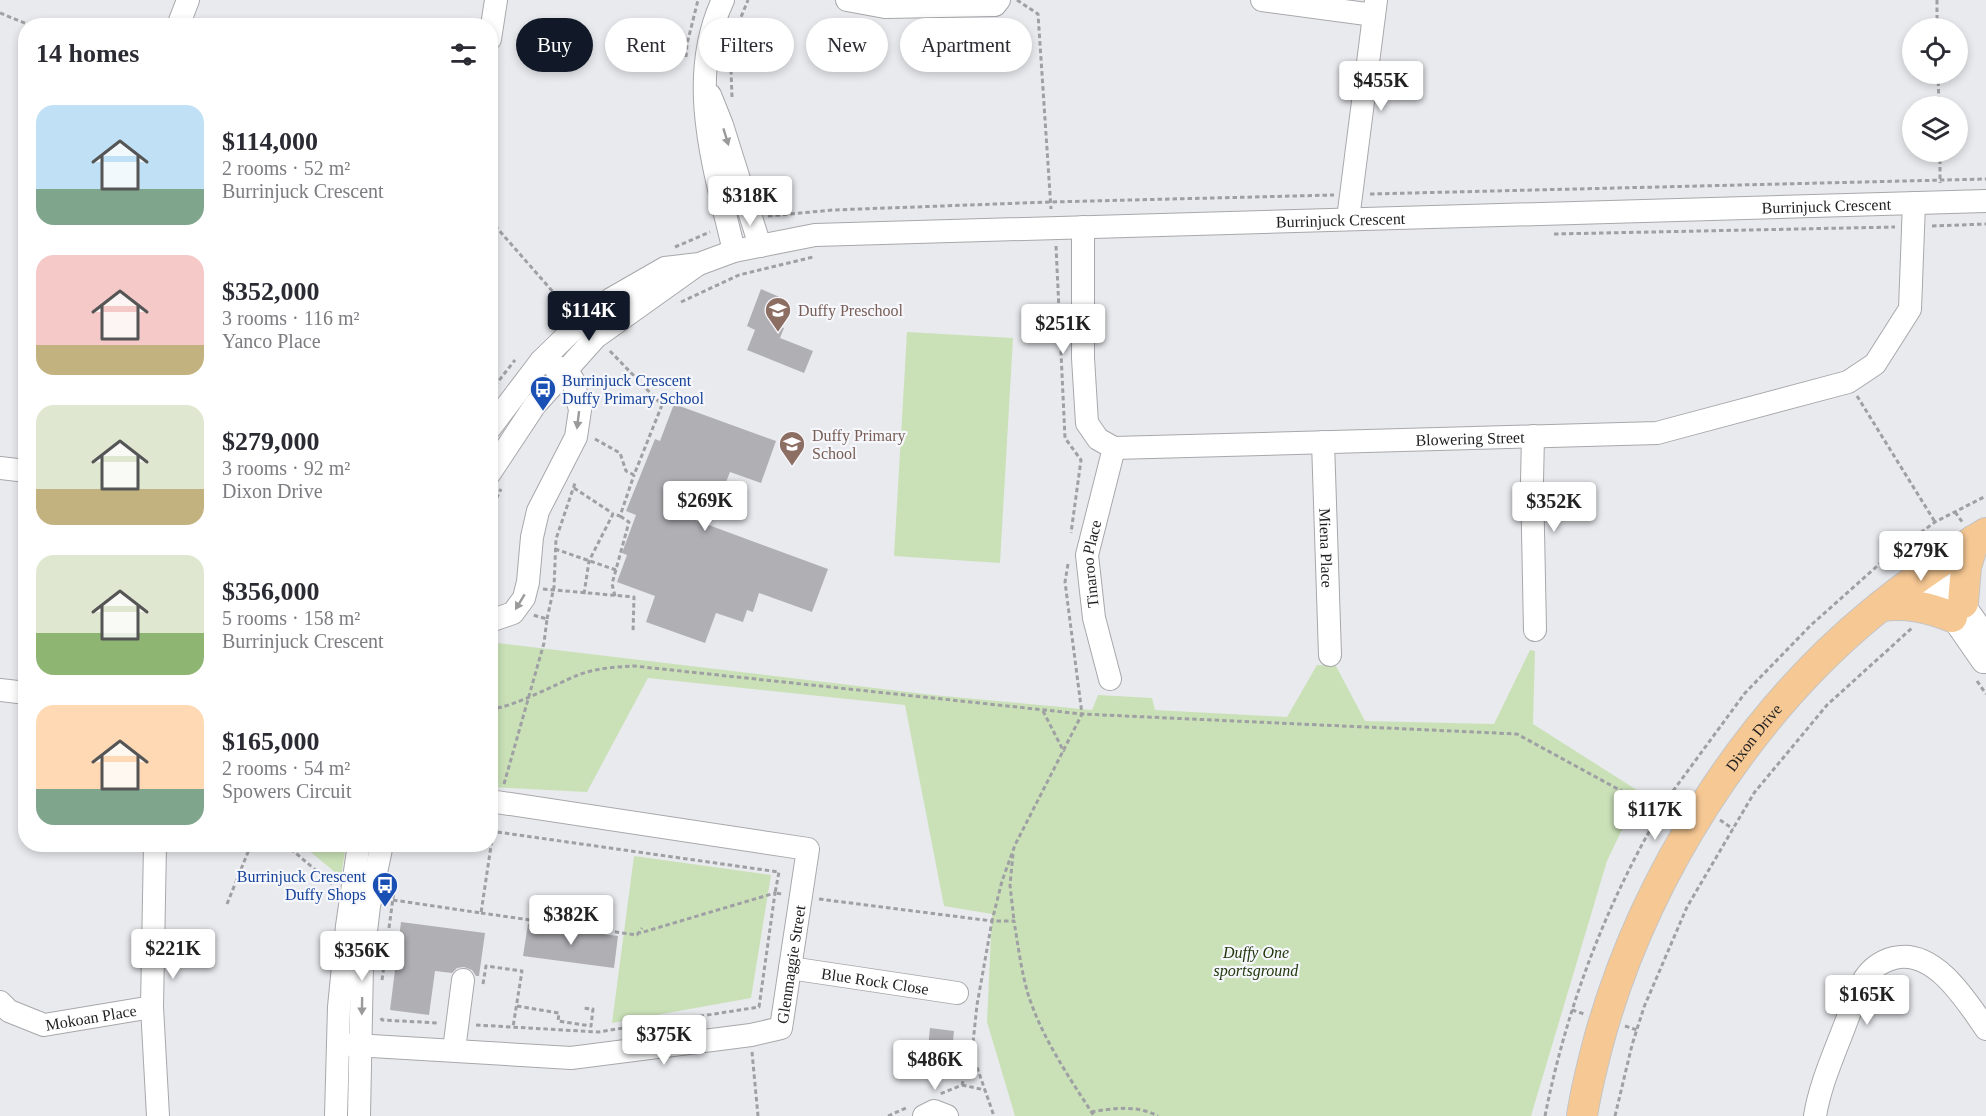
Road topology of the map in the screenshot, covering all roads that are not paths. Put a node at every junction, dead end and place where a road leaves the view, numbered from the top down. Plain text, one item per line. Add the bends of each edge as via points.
1 (188, 0) edge
2 (496, 0) edge
3 (723, 0) edge
4 (848, 0) edge
5 (999, 0) edge
6 (1262, 0) edge
7 (1375, 8) edge
8 (181, 18) edge
9 (493, 18) edge
10 (705, 82) junction
11 (1986, 201) edge
12 (1914, 203) junction
13 (1347, 219) junction
14 (1083, 227) junction
15 (760, 246) junction
16 (734, 251) junction
17 (699, 264) junction
18 (541, 361) junction
19 (566, 370) junction
20 (498, 417) edge
21 (1533, 436) junction
22 (1323, 442) junction
23 (1114, 448) junction
24 (0, 468) edge
25 (18, 470) edge
26 (498, 475) edge
27 (1980, 536) edge
28 (1929, 569) junction
29 (1881, 606) junction
30 (1950, 610) junction
31 (498, 618) edge
32 (1535, 630) dead end
33 (1986, 636) edge
34 (1330, 655) dead end
35 (1986, 662) edge
36 (1110, 680) dead end
37 (0, 690) edge
38 (18, 692) edge
39 (498, 801) edge
40 (155, 852) edge
41 (358, 852) edge
42 (380, 852) edge
43 (790, 968) junction
44 (473, 982) road end
45 (957, 993) dead end
46 (0, 1002) edge
47 (1979, 1003) edge
48 (152, 1007) junction
49 (1986, 1029) edge
50 (338, 1044) junction
51 (361, 1046) junction
52 (454, 1050) junction
53 (921, 1107) edge
54 (158, 1116) edge
55 (336, 1116) edge
56 (359, 1116) edge
57 (947, 1116) edge
58 (1582, 1116) edge
59 (1815, 1116) edge

1 - 8 street
2 - 9 street
3 - 10 street via 707,48
4 - 5 street via 885,7 995,5
6 - 7 street
7 - 13 street
10 -> 15 street
10 - 16 street via 706,126
11 - 12 street, Burrinjuck Crescent
12 - 13 street, Burrinjuck Crescent
12 - 21 street, Blowering Street via 1910,309 1875,364 1848,382 1657,433
13 - 14 street, Burrinjuck Crescent
14 - 15 street, Burrinjuck Crescent via 815,235
14 - 23 street via 1087,423 1098,438
15 - 16 street, Burrinjuck Crescent
16 - 17 street, Burrinjuck Crescent
17 - 18 street, Burrinjuck Crescent via 664,268 610,299
17 - 19 street, Burrinjuck Crescent via 596,337
18 - 19 street
18 - 20 street, Burrinjuck Crescent
19 - 26 street, Burrinjuck Crescent via 535,405
19 -> 31 street via 573,380 580,410 576,437 538,511 524,598 513,613
21 - 22 street, Blowering Street
21 - 32 street
22 - 23 street, Blowering Street
22 - 34 street, Miena Place
23 - 36 street, Tinaroo Place via 1087,555 1095,618
24 - 25 street
27 - 28 main road, Dixon Drive
27 - 30 main road
28 - 29 main road, Dixon Drive
28 - 30 street
29 - 30 main road
29 - 58 main road, Dixon Drive via 1782,702 1721,781 1673,858 1630,949 1607,1010
30 - 33 street
30 - 35 street
37 - 38 street
39 - 43 street, Glenmaggie Street via 808,849
40 - 48 street
41 - 50 street
42 -> 51 street via 362,965
43 - 45 street, Blue Rock Close
43 - 52 street, Glenmaggie Street via 781,1028 571,1058
44 - 52 street via 457,1024
46 - 48 street, Mokoan Place via 9,1011 44,1025
47 - 49 street
47 - 59 street via 1928,962 1904,956 1874,968 1864,980 1837,1046
48 - 54 street
50 - 51 street, Glenmaggie Street
50 - 55 street
51 - 52 street, Glenmaggie Street
51 - 56 street
53 - 57 street

